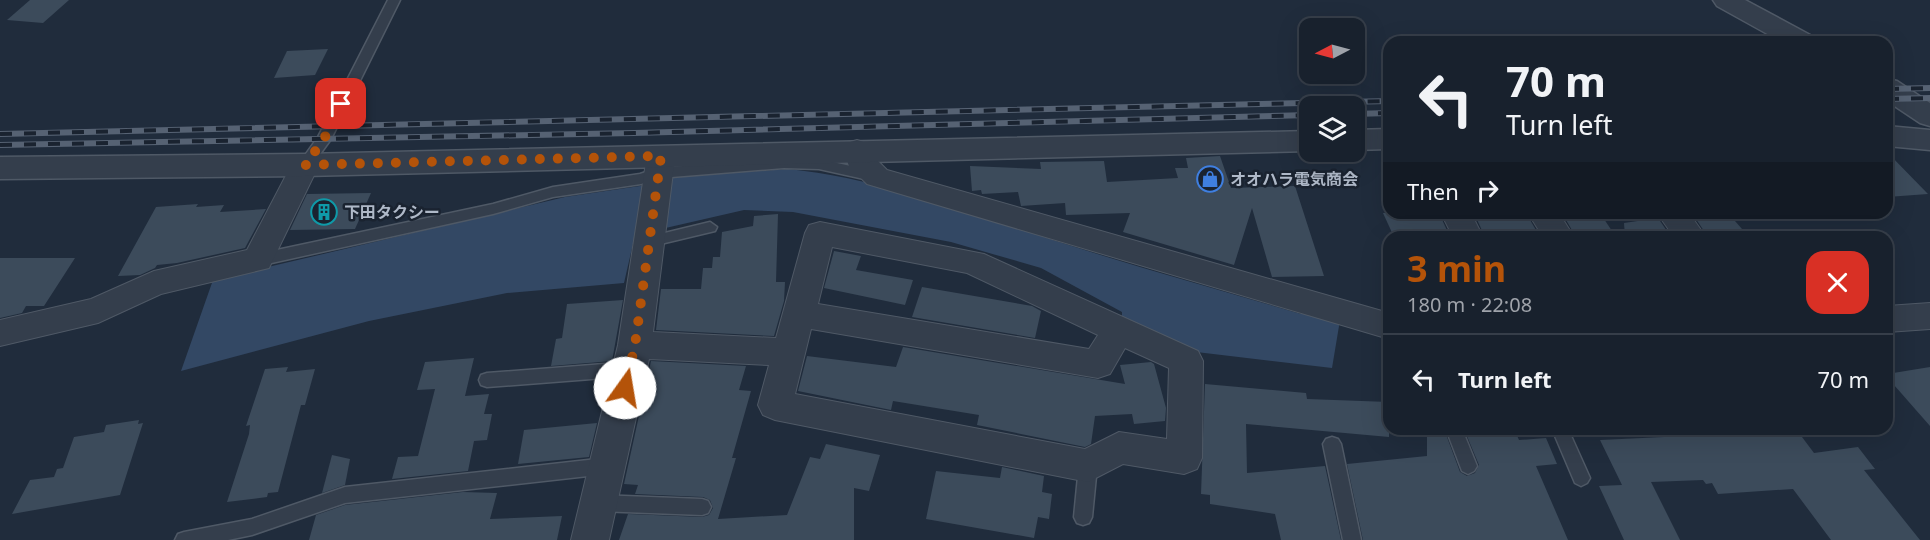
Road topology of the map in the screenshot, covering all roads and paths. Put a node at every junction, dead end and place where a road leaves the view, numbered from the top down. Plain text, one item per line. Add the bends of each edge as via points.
1 (394, 0) edge
2 (1726, 0) edge
3 (1792, 36) edge
4 (1893, 92) edge
5 (1926, 111) edge
6 (1893, 115) edge
7 (1893, 137) edge
8 (1383, 139) edge
9 (1365, 140) edge
10 (1930, 140) edge
11 (1299, 141) edge
12 (857, 150) junction
13 (659, 164) junction
14 (305, 165) junction
15 (0, 168) edge
16 (877, 177) junction
17 (1677, 219) edge
18 (710, 227) dead end
19 (1686, 231) edge
20 (648, 242) junction
21 (258, 260) junction
22 (798, 314) junction
23 (1930, 316) edge
24 (1893, 319) edge
25 (1383, 324) edge
26 (1118, 330) junction
27 (0, 333) edge
28 (787, 352) junction
29 (633, 357) junction
30 (487, 380) dead end
31 (1456, 435) edge
32 (1563, 435) edge
33 (1332, 444) dead end
34 (606, 465) junction
35 (1088, 466) junction
36 (1468, 466) dead end
37 (1581, 478) dead end
38 (598, 503) junction
39 (702, 507) dead end
40 (1083, 517) dead end
41 (184, 540) edge
42 (590, 540) edge
43 (1352, 540) edge

1 - 14 lane via 324,139
2 - 3 street
4 - 5 street
5 - 6 street
7 - 10 street
8 - 9 street
11 - 12 street
12 - 13 street
12 - 16 street via 859,159
13 - 14 street
13 - 16 lane via 819,164
13 - 20 street
13 - 21 lane via 641,179 554,192
14 - 15 street
14 - 21 street
16 - 25 street
17 - 19 street
18 - 20 lane
20 - 29 street
21 - 27 street via 154,283 98,309
22 - 26 street via 1098,364
22 - 26 street via 820,232 973,262
22 - 28 street
23 - 24 street
26 - 35 street via 1186,361 1184,458 1119,448
28 - 29 street
28 - 35 street via 775,405
29 - 30 lane
29 - 34 street
31 - 36 lane
32 - 37 lane
33 - 43 lane
34 - 38 street
34 - 41 lane via 345,495 252,527
35 - 40 lane
38 - 39 lane
38 - 42 street

